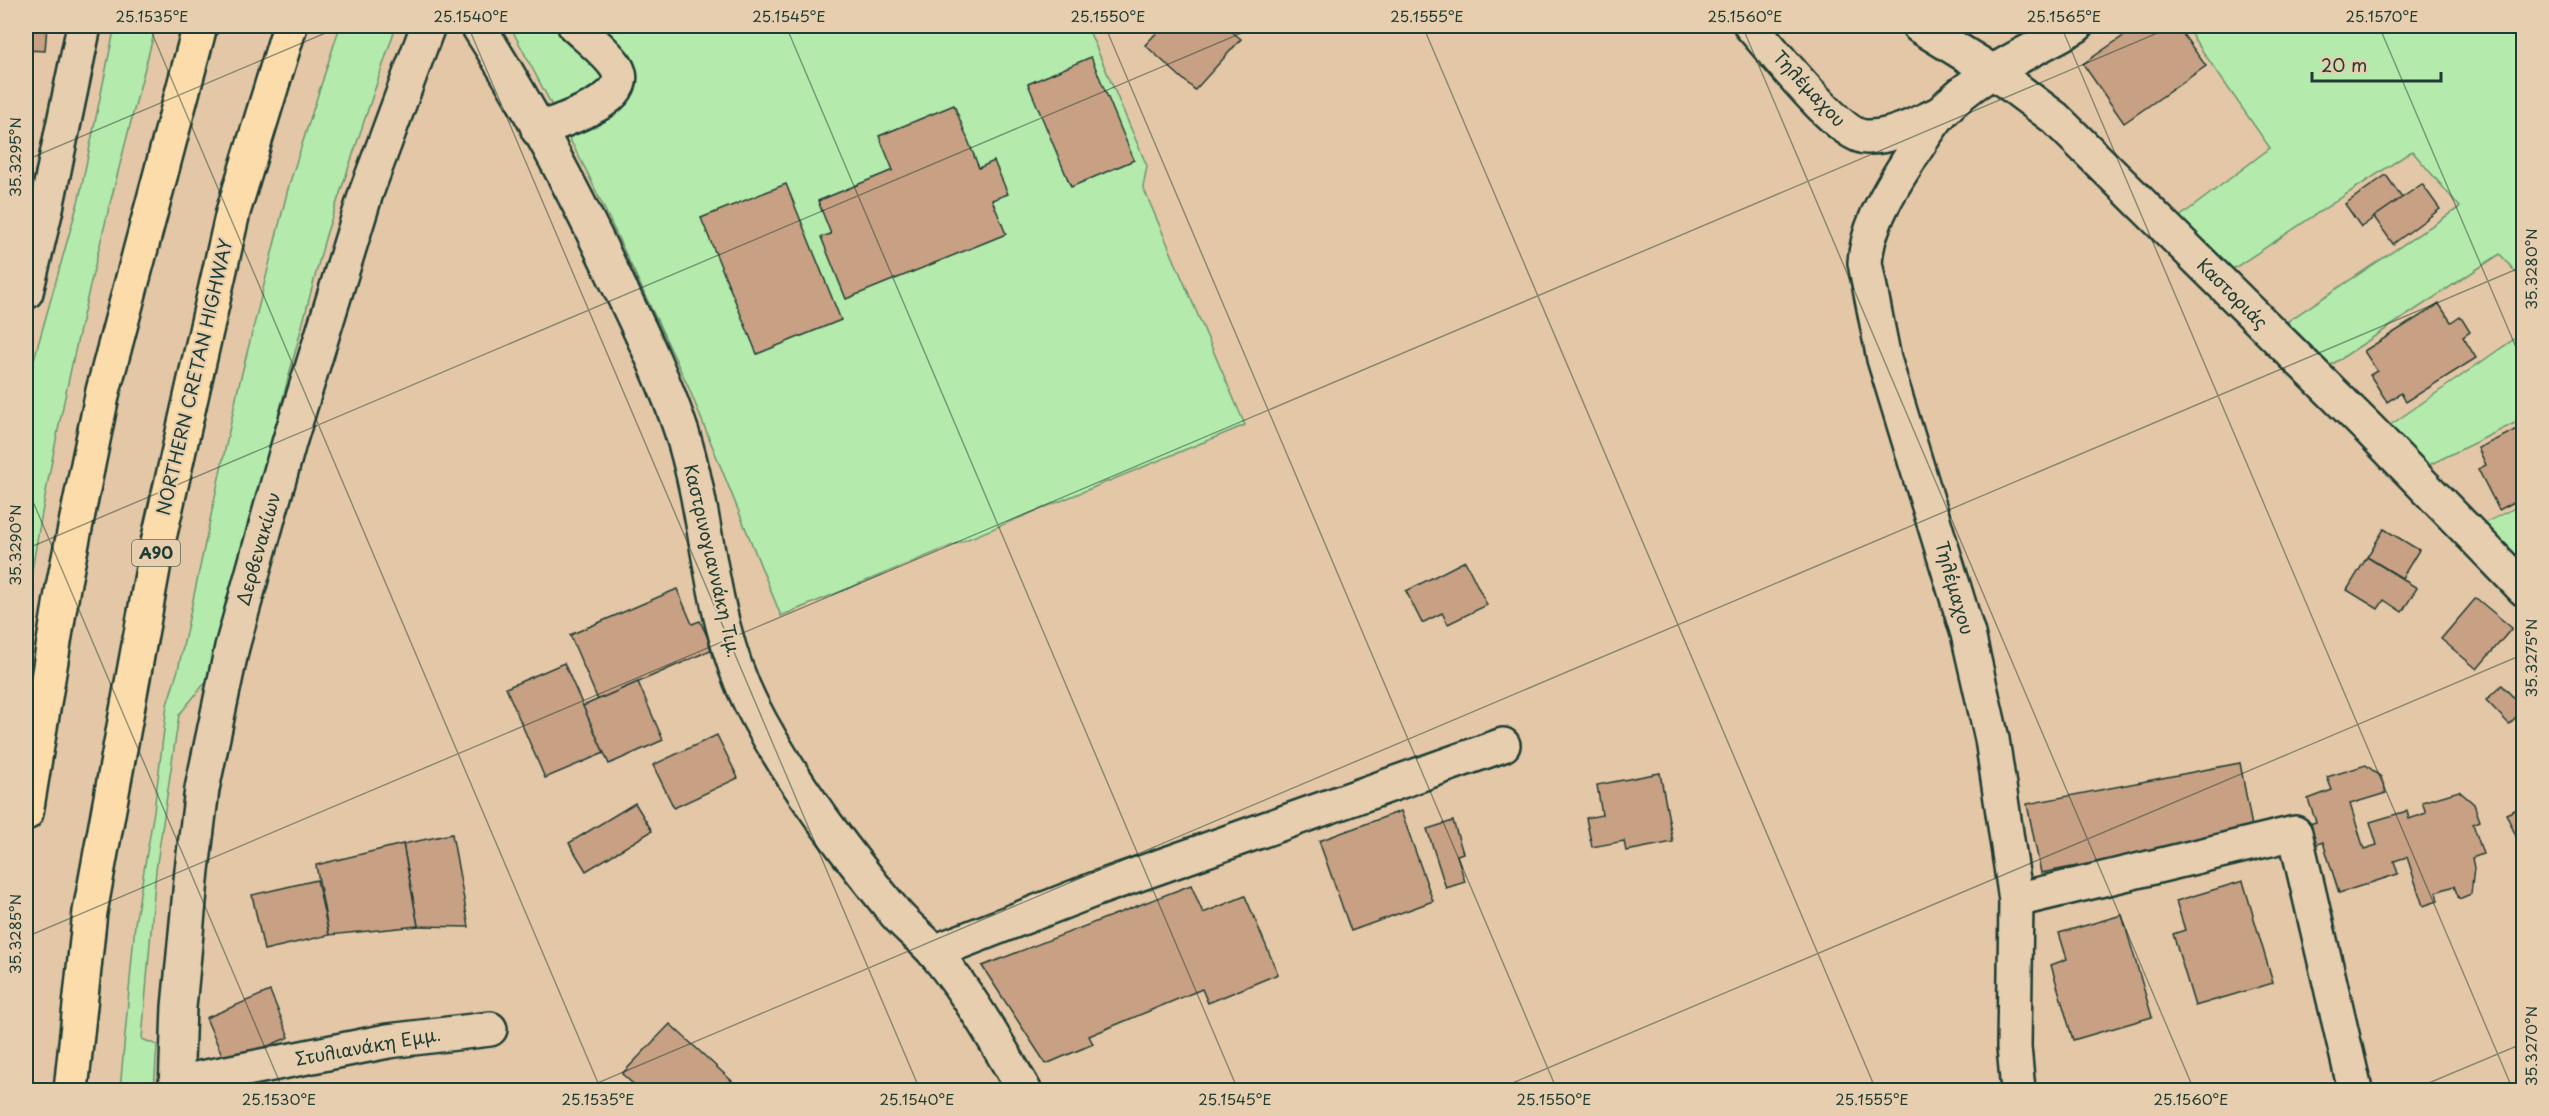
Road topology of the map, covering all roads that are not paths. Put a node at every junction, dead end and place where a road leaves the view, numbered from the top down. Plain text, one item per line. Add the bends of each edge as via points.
1 (84, 26) edge
2 (200, 26) edge
3 (290, 26) edge
4 (428, 26) edge
5 (478, 26) edge
6 (575, 26) edge
7 (1751, 26) edge
8 (1919, 26) edge
9 (2076, 26) edge
10 (1995, 72) junction
11 (1942, 112) junction
12 (538, 130) junction
13 (26, 292) edge
14 (2523, 589) edge
15 (1503, 745) dead end
16 (26, 813) edge
17 (2016, 900) junction
18 (934, 952) junction
19 (490, 1029) dead end
20 (176, 1087) edge
21 (71, 1090) edge
22 (1024, 1090) edge
23 (2018, 1090) edge
24 (2355, 1090) edge

1 - 13 street
2 - 16 highway via 101,402 63,587
3 - 21 highway, NORTHERN CRETAN HIGHWAY / Α90 via 233,212 157,546 90,912
4 - 20 street, Δερβενακίων via 366,194 289,443 232,647 202,789 185,930
5 - 12 street, Καστρινογιαννάκη Τιμ.
6 - 12 street via 615,65 618,89 601,103
7 - 11 street, Τηλέμαχου via 1832,117 1853,134 1880,136
8 - 10 street, Καστοριάς
9 - 10 street, Τηλέμαχου
10 - 11 street, Τηλέμαχου
10 - 14 street, Καστοριάς via 2055,118 2102,161
11 - 17 street, Τηλέμαχου via 1886,196 1866,247 1866,272 1887,370 1982,687
12 - 18 street, Καστρινογιαννάκη Τιμ. via 613,273 674,412 688,456 725,629 750,701 783,758 844,846 899,916
15 - 18 street
17 - 23 street, Τηλέμαχου via 2014,1047
17 - 24 street via 2295,833
18 - 22 street, Καστρινογιαννάκη Τιμ. via 979,1013
19 - 20 street, Στυλιανάκη Εμμ. via 388,1041

